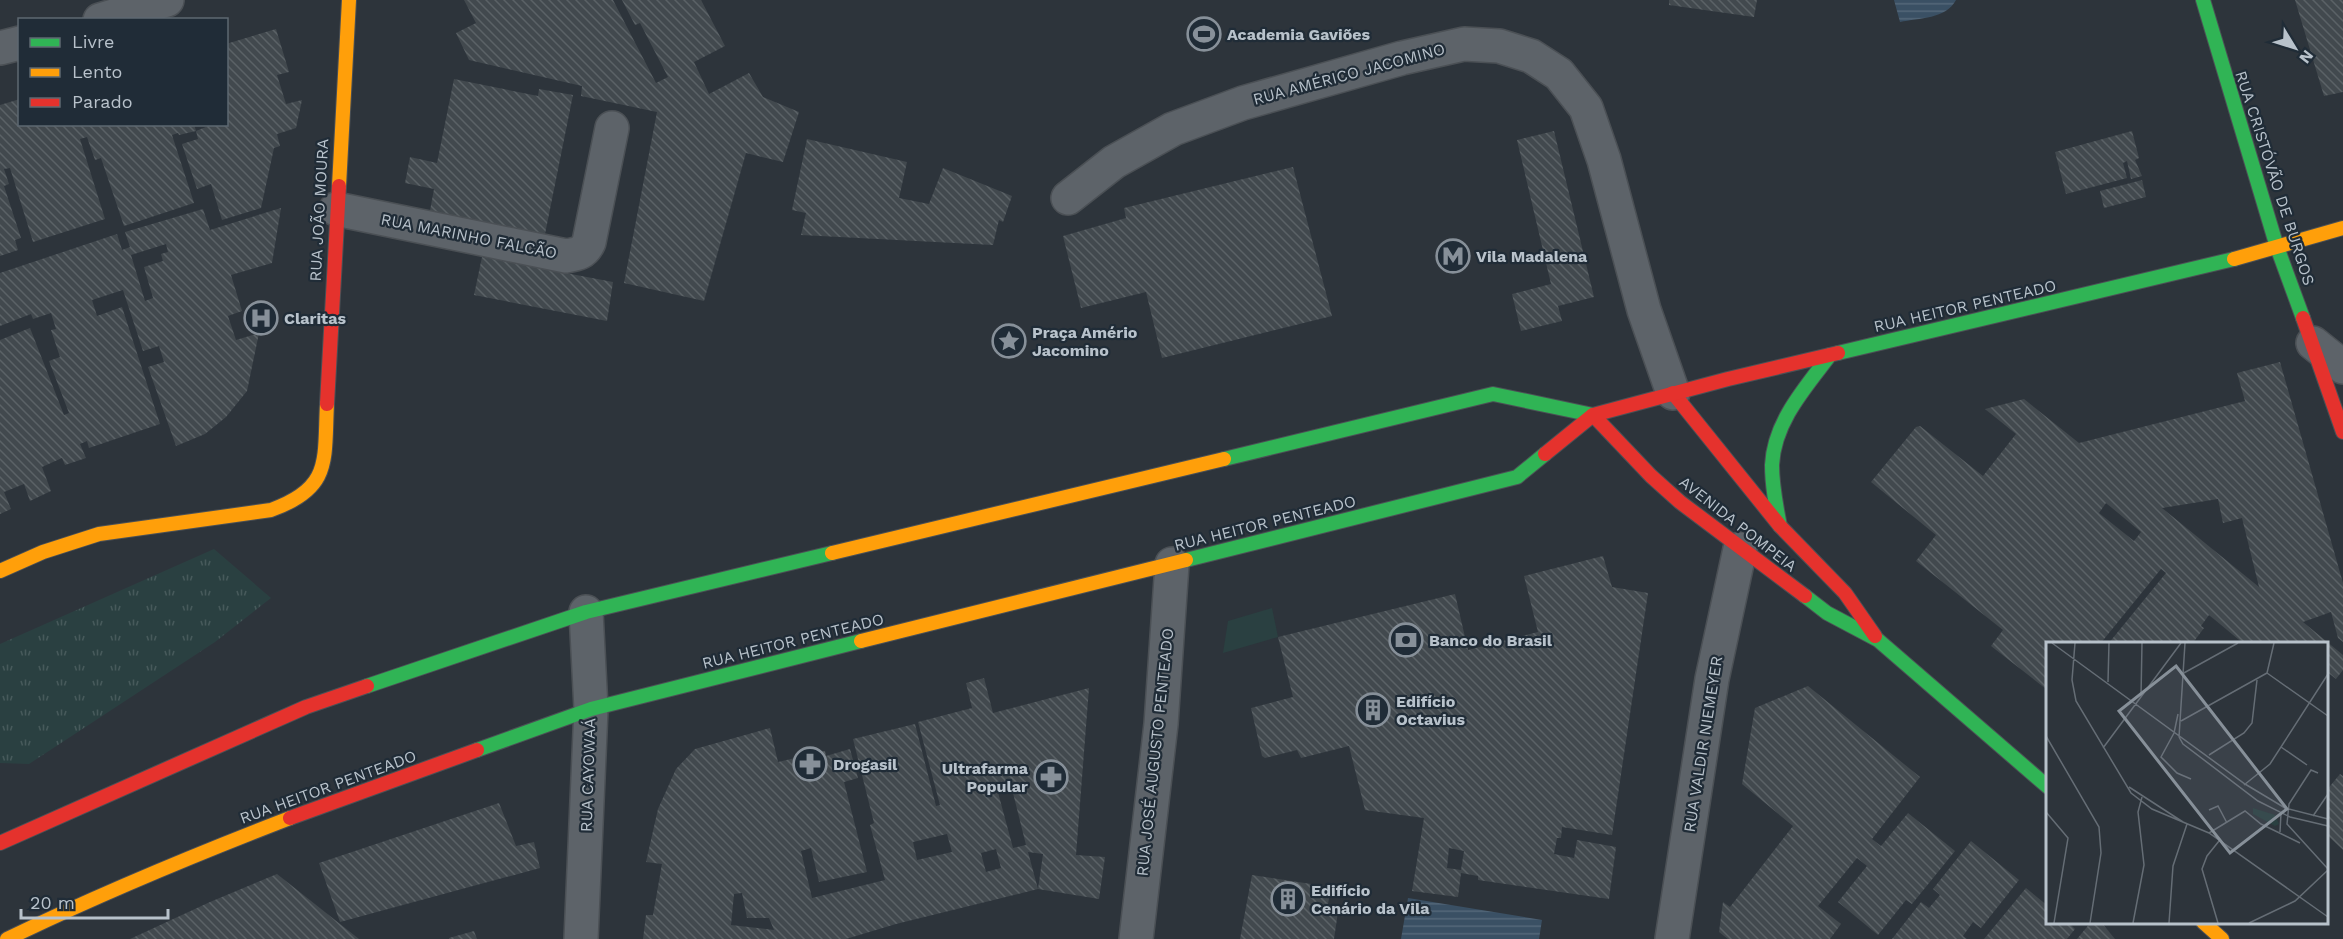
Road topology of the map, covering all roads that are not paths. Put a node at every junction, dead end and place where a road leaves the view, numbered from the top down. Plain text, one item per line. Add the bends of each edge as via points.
1 (167, 0) edge
2 (349, 0) edge
3 (2203, 0) edge
4 (107, 18) edge
5 (18, 44) edge
6 (0, 48) edge
7 (612, 129) dead end
8 (1068, 198) dead end
9 (336, 209) junction
10 (2343, 228) edge
11 (2277, 247) junction
12 (2313, 343) junction
13 (1830, 355) junction
14 (2343, 367) edge
15 (1673, 393) junction
16 (1593, 415) junction
17 (2343, 432) edge
18 (1780, 526) junction
19 (1740, 549) junction
20 (1172, 564) junction
21 (0, 571) edge
22 (586, 612) junction
23 (1878, 640) junction
24 (591, 709) junction
25 (2046, 785) edge
26 (0, 843) edge
27 (7, 939) edge
28 (581, 939) edge
29 (1136, 939) edge
30 (1672, 939) edge

1 - 4 street
2 - 9 main road, RUA JOÃO MOURA
3 - 11 main road, RUA CRISTÓVÃO DE BURGOS
5 - 6 street
7 - 9 street, RUA MARINHO FALCÃO via 589,242 579,254 566,256
8 - 15 street, RUA AMÉRICO JACOMINO via 1114,162 1173,129 1243,103 1464,44 1499,46 1531,56 1559,74 1586,108 1644,310
9 - 21 main road, RUA JOÃO MOURA via 324,453 322,471 313,489 296,501 271,510 99,534
10 - 11 main road, RUA HEITOR PENTEADO
11 - 12 main road, RUA CRISTÓVÃO DE BURGOS
11 - 13 main road, RUA HEITOR PENTEADO
12 - 14 street
12 - 17 main road, RUA CRISTÓVÃO DE BURGOS
13 - 15 main road, RUA HEITOR PENTEADO
13 - 18 main road via 1778,433 1772,478
15 - 16 main road, RUA HEITOR PENTEADO
15 - 18 main road, AVENIDA POMPEIA
16 - 19 main road, AVENIDA POMPEIA via 1659,483
16 - 20 main road, RUA HEITOR PENTEADO via 1517,477
16 - 22 main road, RUA HEITOR PENTEADO via 1493,394
18 - 23 main road, AVENIDA POMPEIA via 1845,593
19 - 23 main road, AVENIDA POMPEIA via 1827,613
19 - 30 street, RUA VALDIR NIEMEYER via 1712,680
20 - 24 main road, RUA HEITOR PENTEADO
20 - 29 street, RUA JOSÉ AUGUSTO PENTEADO via 1161,724
22 - 24 street, RUA CAYOWAÁ
22 - 26 main road, RUA HEITOR PENTEADO via 306,707
23 - 25 main road, AVENIDA POMPEIA
24 - 27 main road, RUA HEITOR PENTEADO via 177,862
24 - 28 street, RUA CAYOWAÁ

